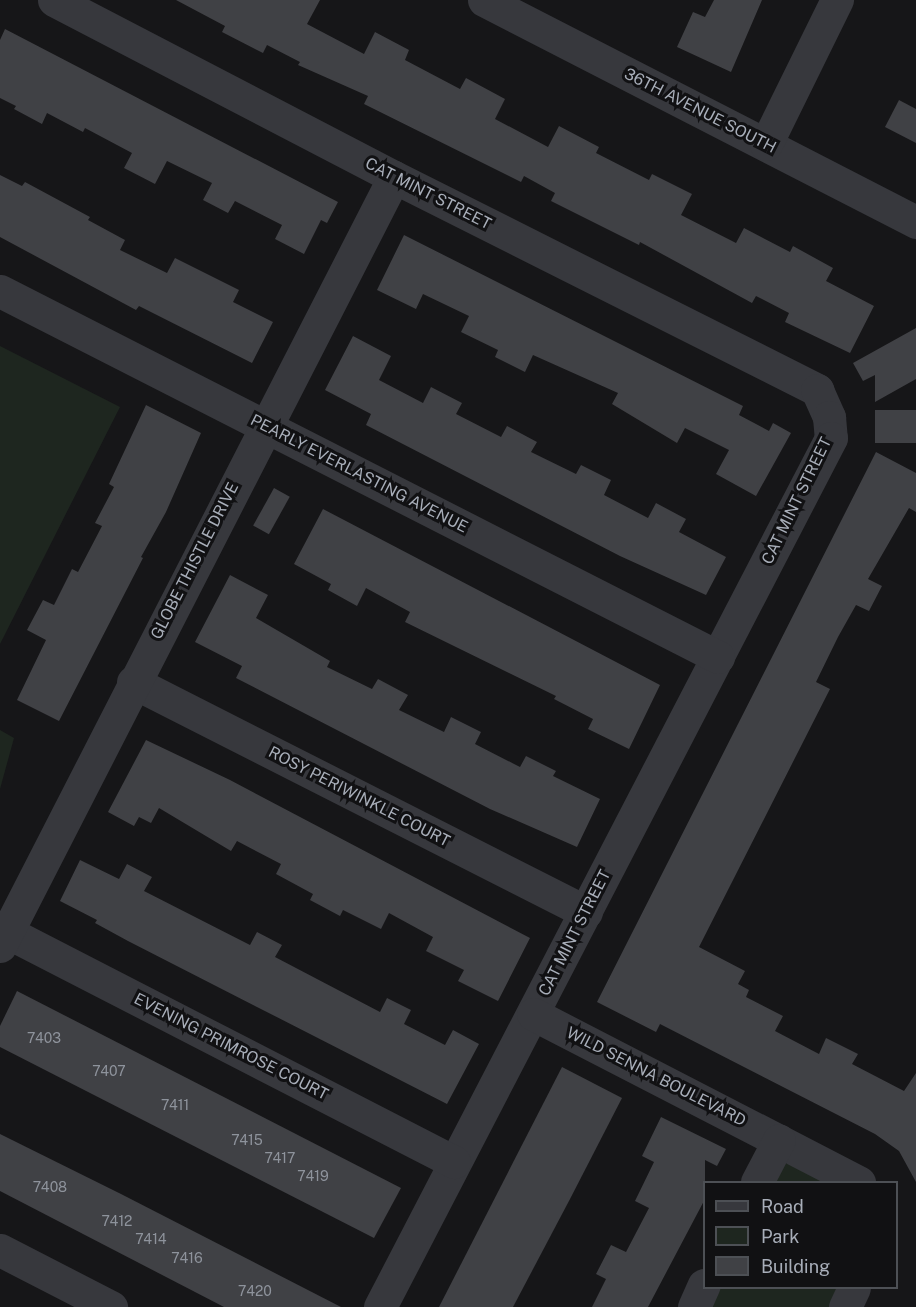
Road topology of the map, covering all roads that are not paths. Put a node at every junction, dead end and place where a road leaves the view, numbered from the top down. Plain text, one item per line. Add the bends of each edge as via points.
1 (54, 0) edge
2 (484, 0) edge
3 (837, 0) edge
4 (766, 144) junction
5 (394, 177) junction
6 (916, 222) edge
7 (0, 291) edge
8 (264, 427) junction
9 (718, 657) junction
10 (133, 682) junction
11 (586, 912) junction
12 (4, 939) edge
13 (533, 1014) junction
14 (779, 1140) junction
15 (454, 1162) junction
16 (758, 1181) edge
17 (857, 1181) edge
18 (0, 1250) edge
19 (703, 1289) edge
20 (853, 1289) edge
21 (111, 1307) edge
22 (380, 1307) edge
23 (693, 1307) edge
24 (845, 1307) edge

1 - 5 street, CAT MINT STREET
2 - 4 street, 36TH AVENUE SOUTH
3 - 4 street
4 - 6 street, 36TH AVENUE SOUTH
5 - 8 street, GLOBE THISTLE DRIVE
5 - 9 street, CAT MINT STREET via 817,390 831,438
7 - 8 street, PEARLY EVERLASTING AVENUE
8 - 9 street, PEARLY EVERLASTING AVENUE
8 - 10 street, GLOBE THISTLE DRIVE
9 - 11 street, CAT MINT STREET
10 - 11 street, ROSY PERIWINKLE COURT
10 - 12 street, GLOBE THISTLE DRIVE
11 - 13 street, CAT MINT STREET
12 - 15 street, EVENING PRIMROSE COURT
13 - 14 street, WILD SENNA BOULEVARD
13 - 15 street, CAT MINT STREET
14 - 16 street
14 - 17 street, WILD SENNA BOULEVARD
15 - 22 street, CAT MINT STREET
18 - 21 street
19 - 23 street
20 - 24 street

